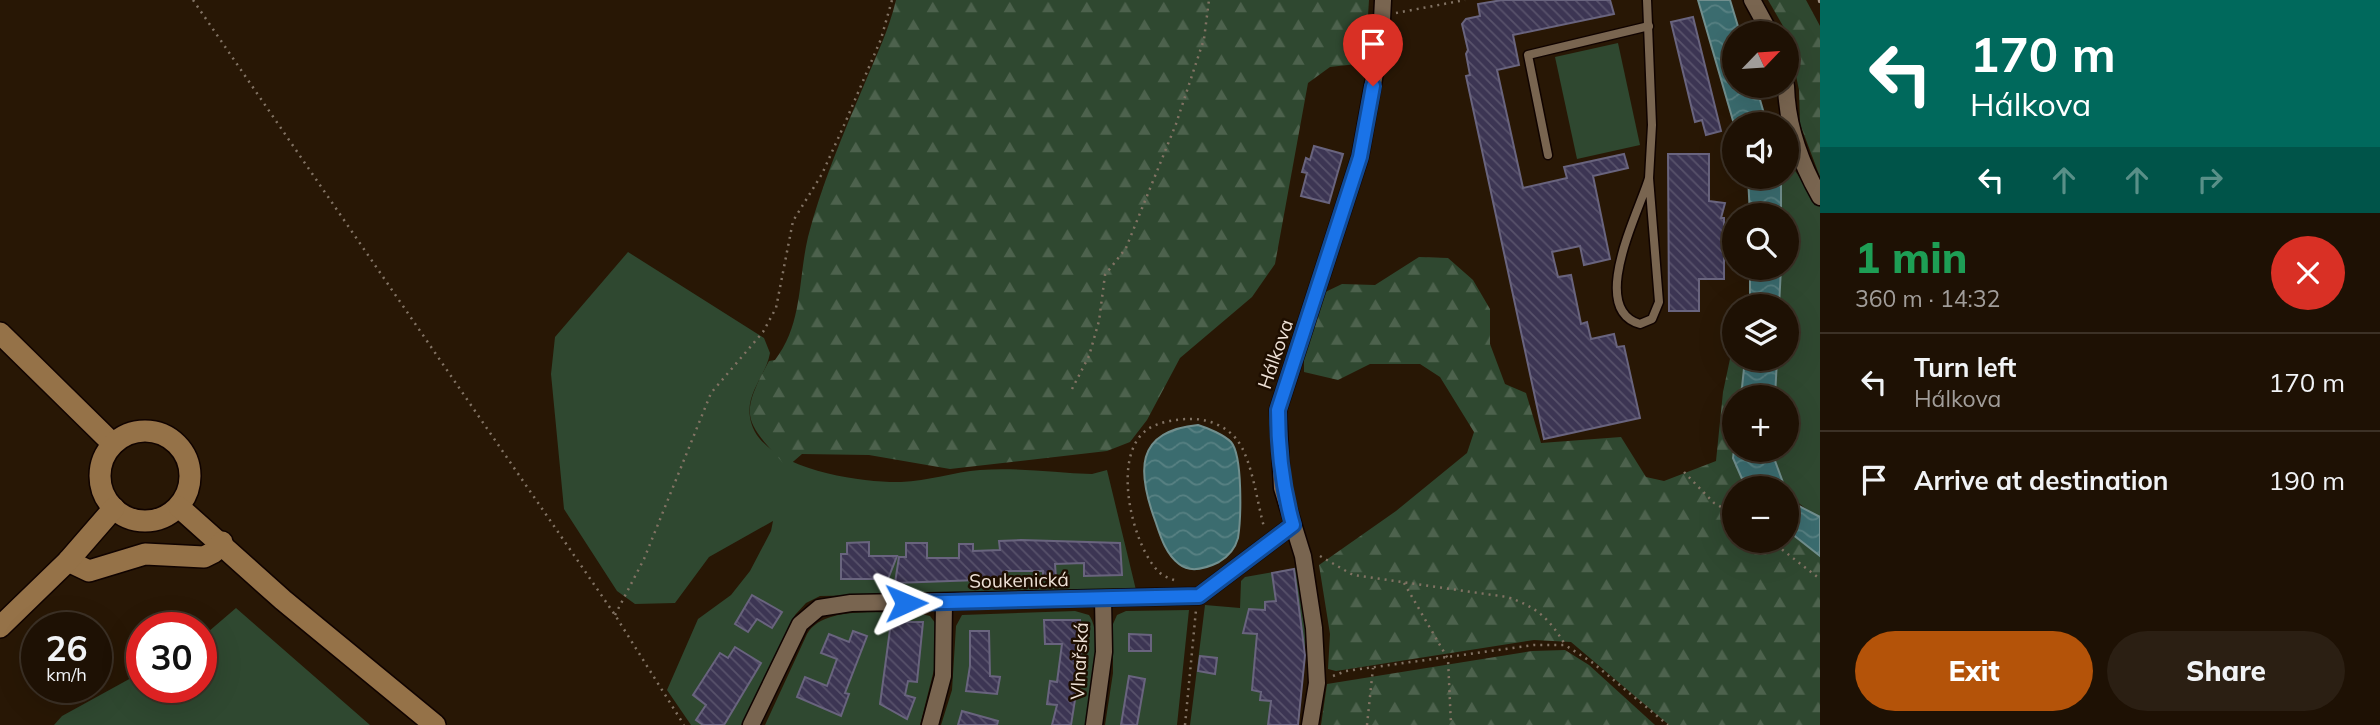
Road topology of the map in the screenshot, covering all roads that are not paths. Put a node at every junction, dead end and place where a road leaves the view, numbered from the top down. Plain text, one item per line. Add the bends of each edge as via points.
1 (1647, 0) edge
2 (1752, 0) edge
3 (1383, 8) edge
4 (1763, 21) edge
5 (1649, 26) junction
6 (1788, 98) edge
7 (1548, 155) dead end
8 (1649, 178) junction
9 (1820, 197) edge
10 (0, 333) edge
11 (113, 444) junction
12 (179, 507) junction
13 (114, 509) junction
14 (1293, 525) junction
15 (222, 542) junction
16 (68, 561) junction
17 (1102, 599) junction
18 (944, 602) junction
19 (0, 627) edge
20 (435, 725) edge
21 (751, 725) edge
22 (930, 725) edge
23 (1094, 725) edge
24 (1310, 725) edge

1 - 5 lane
2 - 4 street
3 - 14 street, Hálkova via 1360,157 1278,410 1282,488
5 - 7 lane via 1528,55
5 - 8 lane
6 - 9 street via 1792,133
8 - 8 lane via 1616,283 1624,316 1640,324 1652,319 1659,302
10 - 11 main road
11 - 12 main road via 135,431 172,439 188,459 191,471
11 - 13 main road via 100,476
12 - 13 main road via 167,516 146,521
12 - 15 main road
13 - 16 main road
14 - 17 street, Soukenická via 1199,596
14 - 24 street, Hálkova via 1308,583 1317,683
15 - 16 main road via 204,556 145,554 89,571
15 - 20 main road via 283,600
16 - 19 main road
17 - 18 street, Soukenická
17 - 23 street, Vlnařská via 1104,652
18 - 21 street, Soukenická via 851,603 808,614
18 - 22 street via 943,676

